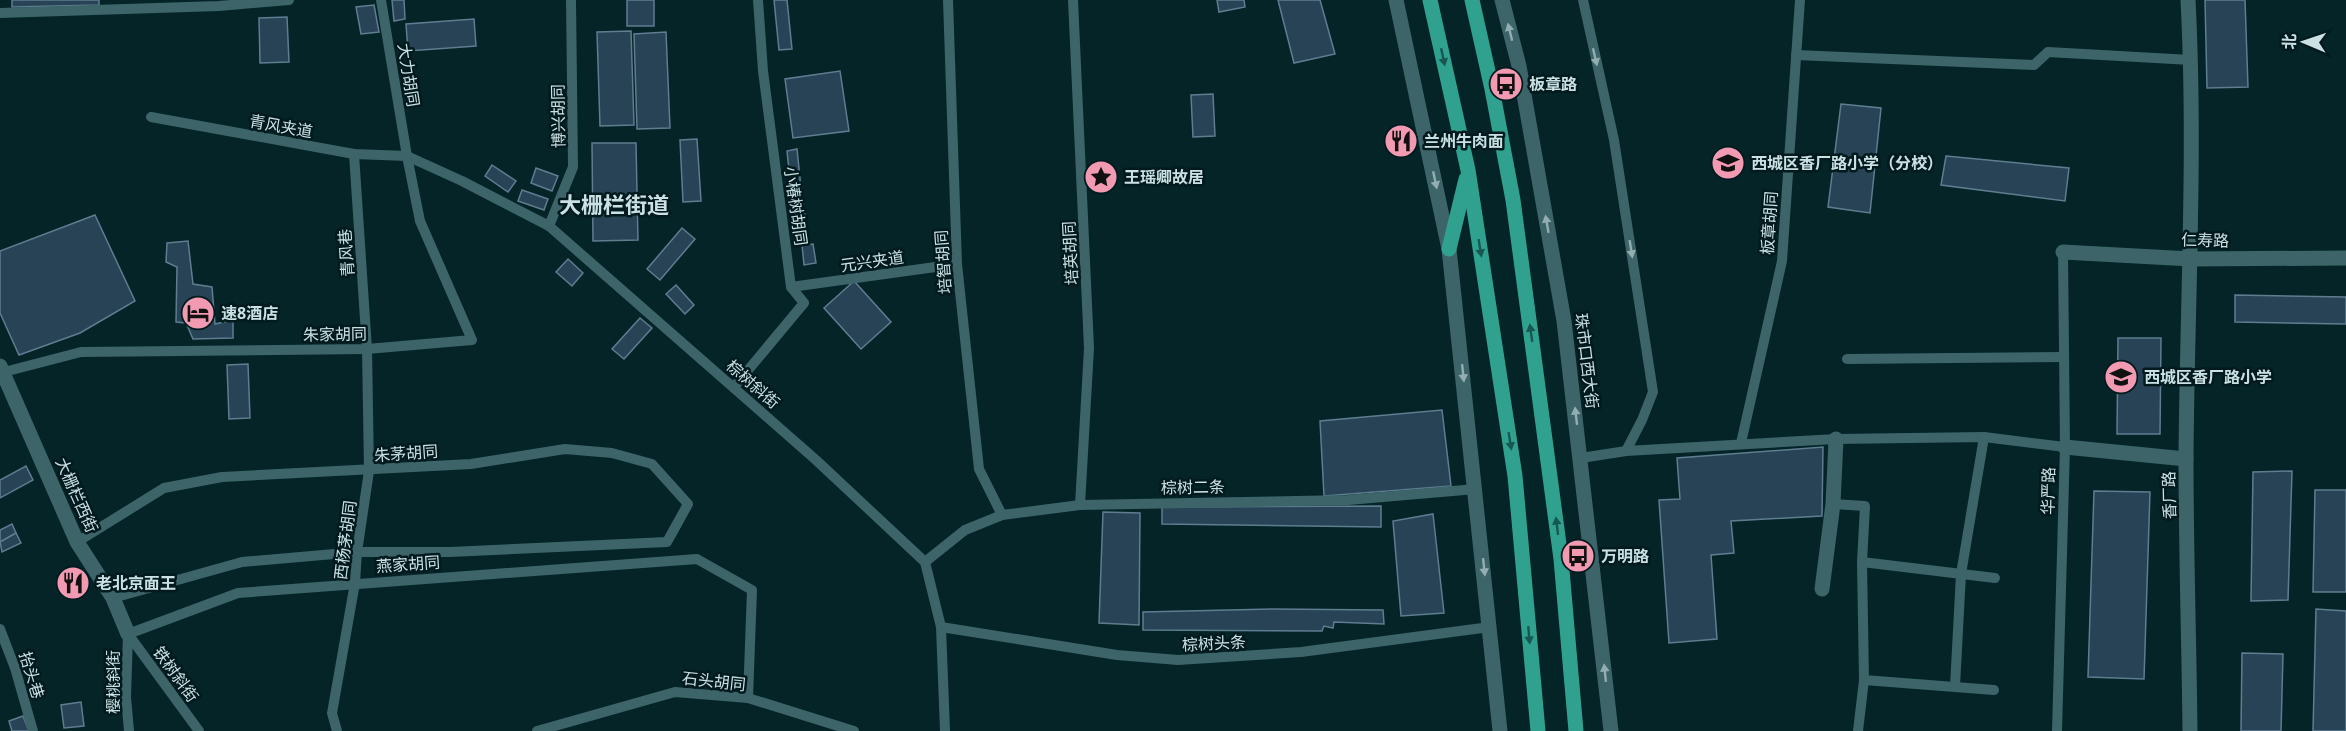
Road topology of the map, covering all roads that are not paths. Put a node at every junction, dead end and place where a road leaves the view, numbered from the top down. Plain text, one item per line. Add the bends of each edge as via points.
1 (289, 0) edge
2 (381, 0) edge
3 (571, 0) edge
4 (758, 0) edge
5 (948, 0) edge
6 (1073, 0) edge
7 (1396, 0) edge
8 (1431, 0) edge
9 (1472, 0) edge
10 (1502, 0) edge
11 (1583, 0) edge
12 (1800, 0) edge
13 (2188, 0) edge
14 (0, 13) edge
15 (1796, 55) junction
16 (2191, 60) junction
17 (151, 117) dead end
18 (354, 154) junction
19 (406, 156) junction
20 (1468, 170) junction
21 (549, 226) junction
22 (1449, 249) junction
23 (2063, 252) joint
24 (2346, 258) edge
25 (2191, 259) junction
26 (957, 264) junction
27 (791, 287) junction
28 (367, 349) junction
29 (2064, 357) junction
30 (1847, 359) dead end
31 (2, 369) edge
32 (734, 387) junction
33 (1984, 437) junction
34 (1836, 439) junction
35 (1741, 443) junction
36 (2064, 447) junction
37 (1626, 451) junction
38 (1581, 458) junction
39 (2187, 459) junction
40 (369, 471) junction
41 (1476, 489) junction
42 (1833, 504) junction
43 (1080, 505) junction
44 (1002, 516) junction
45 (77, 542) junction
46 (357, 552) junction
47 (925, 562) junction
48 (1862, 562) junction
49 (1961, 574) junction
50 (1995, 578) dead end
51 (355, 583) junction
52 (1822, 589) dead end
53 (113, 598) junction
54 (941, 627) junction
55 (1490, 627) junction
56 (0, 629) edge
57 (128, 634) junction
58 (1864, 680) junction
59 (1955, 686) junction
60 (1995, 690) dead end
61 (748, 698) junction
62 (33, 731) edge
63 (129, 731) edge
64 (199, 731) edge
65 (337, 731) edge
66 (537, 731) edge
67 (854, 731) edge
68 (945, 731) edge
69 (1500, 731) edge
70 (1538, 731) edge
71 (1576, 731) edge
72 (1611, 731) edge
73 (1857, 731) edge
74 (2057, 731) edge
75 (2190, 731) edge

1 - 14 lane
2 - 19 lane, 大力胡同
3 - 21 lane, 博兴胡同 via 573,167
4 - 27 lane, 小椿树胡同 via 762,71
5 - 26 lane, 培智胡同
6 - 43 lane, 培英胡同 via 1089,348
7 -> 22 street
8 -> 20 main road
71 -> 9 main road via 1561,559 1513,200
38 -> 10 street, 珠市口西大街 via 1564,321 1518,66
11 -> 37 lane via 1614,140 1653,392
12 - 15 lane, 板章胡同
13 - 16 street, 香厂路
15 - 16 lane via 2034,65 2048,52
15 - 35 lane, 板章胡同 via 1782,261
16 - 25 street, 香厂路
17 - 18 lane, 青风夹道
18 - 19 lane, 青风夹道
18 - 28 lane, 青风巷
19 - 21 lane, 棕树斜街
19 - 28 lane, 朱家胡同 via 420,221 472,340
20 - 22 main road
20 -> 70 main road via 1515,476
21 - 32 lane, 棕树斜街
22 -> 41 street
23 - 25 street, 仁寿路
23 - 29 lane, 华严路
24 - 25 street, 仁寿路
25 - 39 street, 香厂路
26 - 27 lane, 元兴夹道
26 - 44 lane, 培智胡同 via 979,469
27 - 32 lane, 小椿树胡同 via 804,303
28 - 31 lane, 朱家胡同 via 81,352
28 - 40 lane, 西杨茅胡同
29 - 30 lane
29 - 36 lane, 华严路
31 - 45 street, 大栅栏西街
32 - 47 lane, 棕树斜街
33 - 34 lane
33 - 36 lane
33 - 49 lane
34 - 35 lane
34 - 42 street
35 - 37 lane
36 - 39 street
36 - 74 lane, 华严路
37 - 38 lane
72 -> 38 street, 珠市口西大街
39 - 75 street, 香厂路
40 - 45 lane, 朱茅胡同 via 222,477 164,488
40 - 46 lane, 西杨茅胡同
40 - 46 lane, 朱茅胡同 via 471,464 565,449 612,453 652,464 688,504 667,542
41 - 43 lane, 棕树二条 via 1347,500
41 -> 55 street
42 - 48 lane via 1865,506
42 - 52 street
43 - 44 lane, 棕树二条
44 - 47 lane, 棕树二条 via 965,530
45 - 53 street, 大栅栏西街
46 - 51 lane, 西杨茅胡同
46 - 53 lane via 242,562
47 - 54 lane
48 - 49 lane
48 - 58 lane
49 - 50 lane
49 - 59 lane
51 - 57 lane, 燕家胡同 via 238,593
51 - 61 lane, 燕家胡同 via 697,559 752,590
51 - 65 lane, 西杨茅胡同 via 332,713
53 - 57 street, 大栅栏西街
54 - 55 lane, 棕树头条 via 1118,655 1178,660 1302,652
54 - 68 lane
55 - 69 street
56 - 62 lane, 抬头巷
57 - 63 lane, 樱桃斜街
57 - 64 lane, 铁树斜街
58 - 59 lane
58 - 73 lane
59 - 60 lane
61 - 66 lane, 石头胡同 via 675,692
61 - 67 lane, 石头胡同

